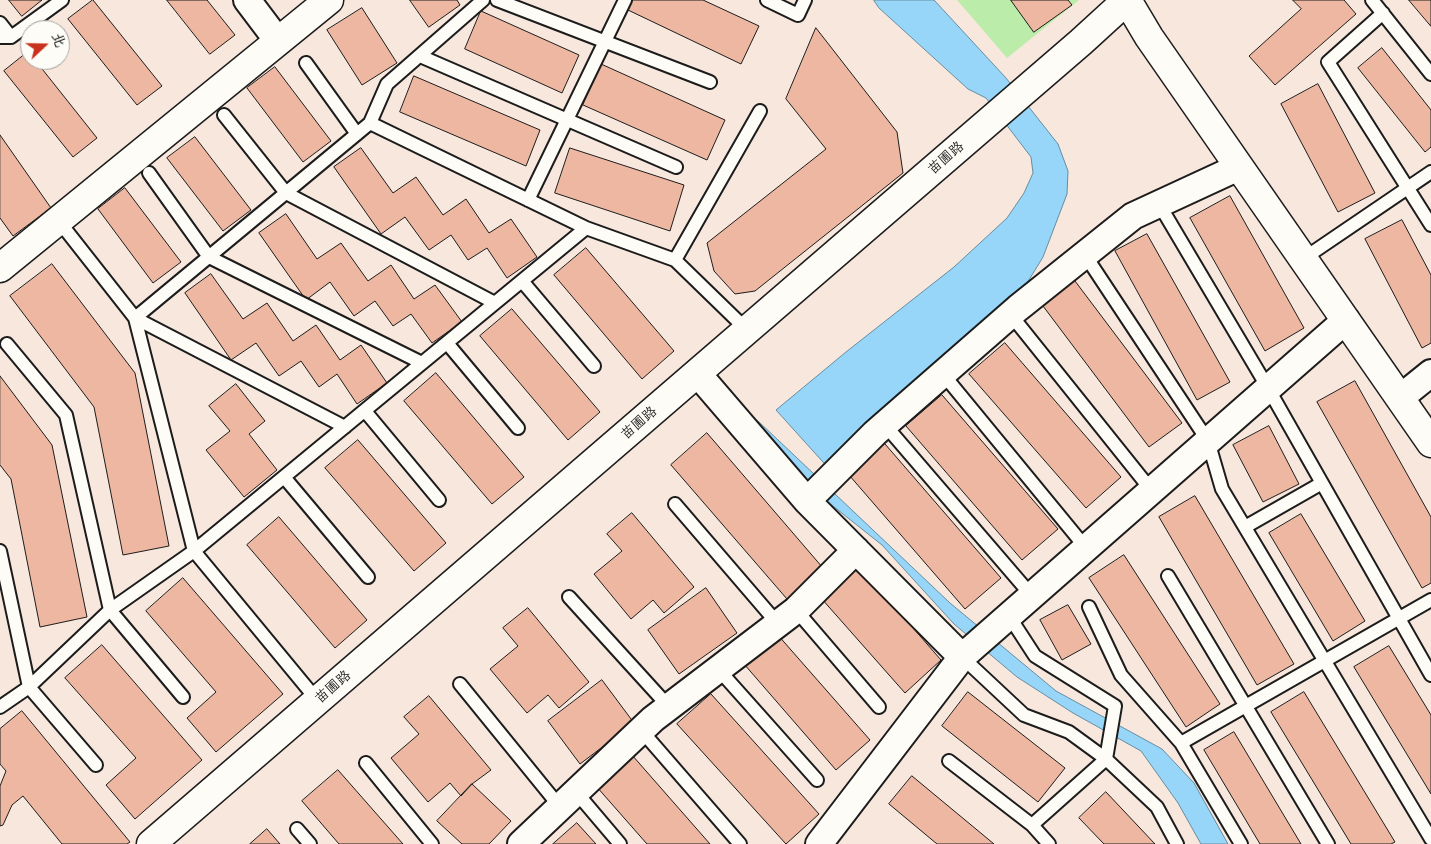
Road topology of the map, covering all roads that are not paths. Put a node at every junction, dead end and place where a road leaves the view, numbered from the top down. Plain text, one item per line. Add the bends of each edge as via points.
1 (62, 0) edge
2 (247, 0) edge
3 (329, 0) edge
4 (484, 0) edge
5 (497, 0) edge
6 (625, 0) edge
7 (767, 0) edge
8 (805, 0) edge
9 (1127, 0) edge
10 (1372, 0) edge
11 (1383, 13) junction
12 (0, 23) edge
13 (6, 37) edge
14 (278, 41) junction
15 (605, 42) junction
16 (420, 56) junction
17 (306, 63) dead end
18 (1431, 74) edge
19 (710, 82) dead end
20 (760, 111) dead end
21 (224, 115) dead end
22 (567, 120) junction
23 (370, 123) junction
24 (357, 134) junction
25 (676, 167) dead end
26 (1239, 167) junction
27 (1431, 172) edge
28 (149, 173) dead end
29 (1408, 189) junction
30 (286, 193) junction
31 (528, 200) junction
32 (1159, 204) junction
33 (58, 220) junction
34 (1431, 225) edge
35 (586, 228) junction
36 (1085, 255) junction
37 (209, 258) junction
38 (1303, 259) junction
39 (675, 260) junction
40 (0, 268) edge
41 (522, 281) junction
42 (495, 303) junction
43 (1011, 315) junction
44 (135, 318) junction
45 (1346, 320) junction
46 (747, 330) junction
47 (447, 343) junction
48 (8, 344) dead end
49 (422, 363) junction
50 (594, 366) dead end
51 (697, 373) junction
52 (1431, 373) edge
53 (943, 374) junction
54 (1268, 388) junction
55 (1400, 398) junction
56 (365, 411) junction
57 (885, 425) junction
58 (345, 427) junction
59 (518, 428) dead end
60 (1208, 441) junction
61 (1431, 443) edge
62 (284, 477) junction
63 (1322, 483) junction
64 (1152, 491) junction
65 (439, 500) dead end
66 (808, 501) junction
67 (675, 504) dead end
68 (1245, 527) junction
69 (1086, 548) junction
70 (856, 550) junction
71 (0, 551) edge
72 (194, 551) junction
73 (1168, 576) dead end
74 (368, 577) dead end
75 (1032, 596) junction
76 (569, 598) dead end
77 (1431, 600) edge
78 (1089, 607) dead end
79 (110, 610) junction
80 (1009, 616) junction
81 (787, 617) junction
82 (1399, 618) junction
83 (962, 657) junction
84 (1325, 661) junction
85 (719, 670) junction
86 (1431, 675) edge
87 (460, 684) dead end
88 (29, 687) junction
89 (183, 697) dead end
90 (317, 700) junction
91 (1247, 706) junction
92 (0, 707) edge
93 (669, 707) junction
94 (879, 707) dead end
95 (641, 730) junction
96 (1181, 743) junction
97 (1106, 759) junction
98 (950, 761) dead end
99 (366, 763) dead end
100 (96, 765) dead end
101 (817, 780) dead end
102 (568, 799) junction
103 (1032, 825) junction
104 (297, 829) dead end
105 (1431, 839) edge
106 (151, 844) edge
107 (310, 844) edge
108 (432, 844) edge
109 (521, 844) edge
110 (620, 844) edge
111 (740, 844) edge
112 (819, 844) edge
113 (1049, 844) edge
114 (1177, 844) edge
115 (1241, 844) edge
116 (1328, 844) edge

1 - 13 lane
2 - 14 street
3 - 14 street
4 - 16 lane
5 - 15 lane
6 - 15 lane
7 - 8 lane via 798,15
9 - 26 street
9 - 46 street, 苗圃路
10 - 11 lane
11 - 18 lane
11 - 29 lane via 1328,62
12 - 13 lane
14 - 33 street
15 - 19 lane
15 - 22 lane
16 - 22 lane
16 - 23 lane via 387,84
17 - 24 lane
20 - 39 lane
21 - 30 lane
22 - 25 lane
22 - 31 lane
23 - 24 lane
23 - 31 lane
24 - 30 lane
26 - 32 street
26 - 38 street
27 - 29 lane
28 - 37 lane
29 - 34 lane
29 - 38 lane
30 - 37 lane
30 - 42 lane
31 - 35 lane
32 - 36 street via 1133,216
32 - 54 lane
33 - 40 street
33 - 44 lane
35 - 39 lane
35 - 41 lane
36 - 43 street
36 - 60 lane
37 - 44 lane
37 - 49 lane
38 - 45 street
39 - 46 lane
41 - 42 lane
41 - 50 lane
42 - 47 lane
43 - 53 street
43 - 64 lane
44 - 58 lane
44 - 72 lane
45 - 54 street
45 - 55 street
46 - 51 street, 苗圃路
47 - 49 lane
47 - 59 lane
48 - 79 lane via 66,415
49 - 56 lane
51 - 66 street
51 - 90 street, 苗圃路
52 - 55 street
53 - 57 street
53 - 69 lane
54 - 60 street
54 - 63 lane
55 - 61 street
56 - 58 lane
56 - 65 lane
57 - 66 street
57 - 75 lane
58 - 62 lane
60 - 64 street
60 - 68 lane via 1222,489
62 - 72 lane
62 - 74 lane
63 - 68 lane
63 - 82 lane
64 - 69 street
66 - 70 street
67 - 81 lane
68 - 84 lane
69 - 75 street
70 - 81 street
70 - 83 street
71 - 88 lane
72 - 79 lane
72 - 90 lane
73 - 91 lane
75 - 80 street
76 - 93 lane
77 - 82 lane
78 - 96 lane via 1121,675
79 - 88 lane
79 - 89 lane
80 - 83 street
80 - 97 lane via 1035,656 1115,706
81 - 85 street
81 - 94 lane
82 - 84 lane
82 - 86 lane
83 - 97 lane via 1024,715 1069,732
83 - 112 street
84 - 91 lane
84 - 105 lane
85 - 93 street
85 - 101 lane
87 - 102 lane
88 - 92 lane
88 - 100 lane
90 - 106 street, 苗圃路
91 - 96 lane
91 - 116 lane
93 - 95 street
95 - 102 street
95 - 111 lane
96 - 115 lane
97 - 103 lane
97 - 114 lane via 1158,808
98 - 103 lane
99 - 108 lane
102 - 109 street
102 - 110 lane
103 - 113 lane
104 - 107 lane

